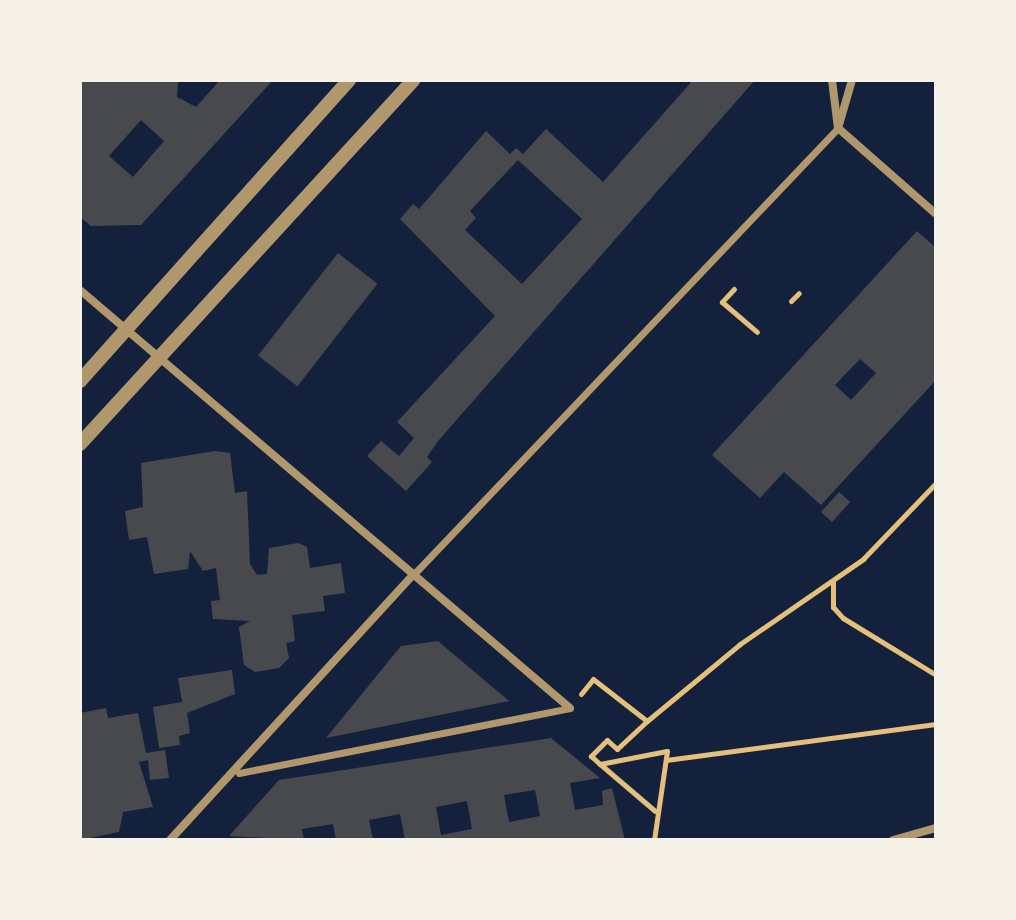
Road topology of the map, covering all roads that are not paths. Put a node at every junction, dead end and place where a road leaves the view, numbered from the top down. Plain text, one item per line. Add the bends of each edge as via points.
1 (349, 80) edge
2 (414, 80) edge
3 (832, 80) edge
4 (852, 80) edge
5 (838, 128) junction
6 (936, 214) edge
7 (80, 290) edge
8 (126, 328) junction
9 (158, 355) junction
10 (80, 381) edge
11 (80, 444) edge
12 (413, 575) junction
13 (570, 708) joint
14 (239, 773) junction
15 (936, 828) edge
16 (170, 840) edge
17 (893, 840) edge

1 - 8 street
2 - 9 street
3 - 5 street
4 - 5 street
5 - 6 street
5 - 12 street
7 - 8 street
8 - 9 street
8 - 10 street
9 - 11 street
9 - 12 street
12 - 13 street
12 - 14 street
13 - 14 street
14 - 16 street
15 - 17 street

